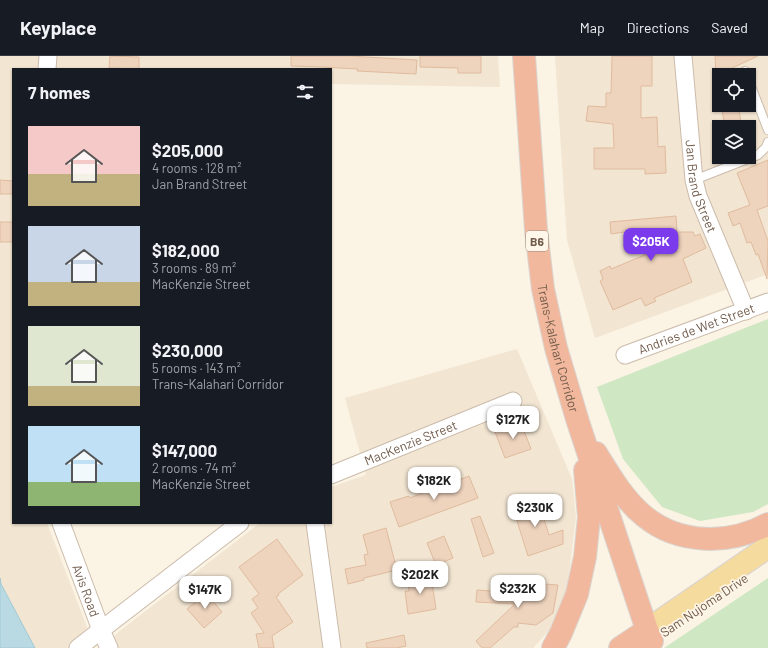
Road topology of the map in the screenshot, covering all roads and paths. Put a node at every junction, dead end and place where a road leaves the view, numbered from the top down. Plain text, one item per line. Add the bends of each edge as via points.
1 (48, 56) edge
2 (524, 56) edge
3 (683, 56) edge
4 (47, 68) edge
5 (756, 99) edge
6 (768, 130) edge
7 (768, 142) edge
8 (694, 180) junction
9 (768, 302) edge
10 (746, 311) junction
11 (625, 355) dead end
12 (513, 401) dead end
13 (578, 422) junction
14 (332, 475) edge
15 (60, 524) edge
16 (239, 524) edge
17 (315, 524) edge
18 (768, 524) edge
19 (768, 547) edge
20 (768, 563) edge
21 (101, 630) junction
22 (646, 640) edge
23 (78, 648) edge
24 (109, 648) edge
25 (332, 648) edge
26 (553, 648) edge
27 (620, 648) edge

1 - 4 street
2 - 13 highway, Trans-Kalahari Corridor / B6 via 536,230 543,289 556,348
3 - 8 street, Jan Brand Street
5 - 6 lane
7 - 8 lane via 758,155
8 - 10 street, Jan Brand Street via 698,196
9 - 10 street, Andries de Wet Street
10 - 11 street, Andries de Wet Street
12 - 14 street, MacKenzie Street
13 - 18 highway via 627,499 643,516 666,530 686,537 710,539 734,537 758,530
13 - 22 highway, Trans-Kalahari Corridor / B6
13 - 26 highway, B6 via 589,517 585,557 577,594
15 - 21 street, Avis Road
16 - 21 street
17 - 25 street
19 - 22 main road, Sam Nujoma Drive
20 - 22 main road, Sam Nujoma Drive
21 - 23 street, Avis Road
21 - 24 street
22 - 27 highway

